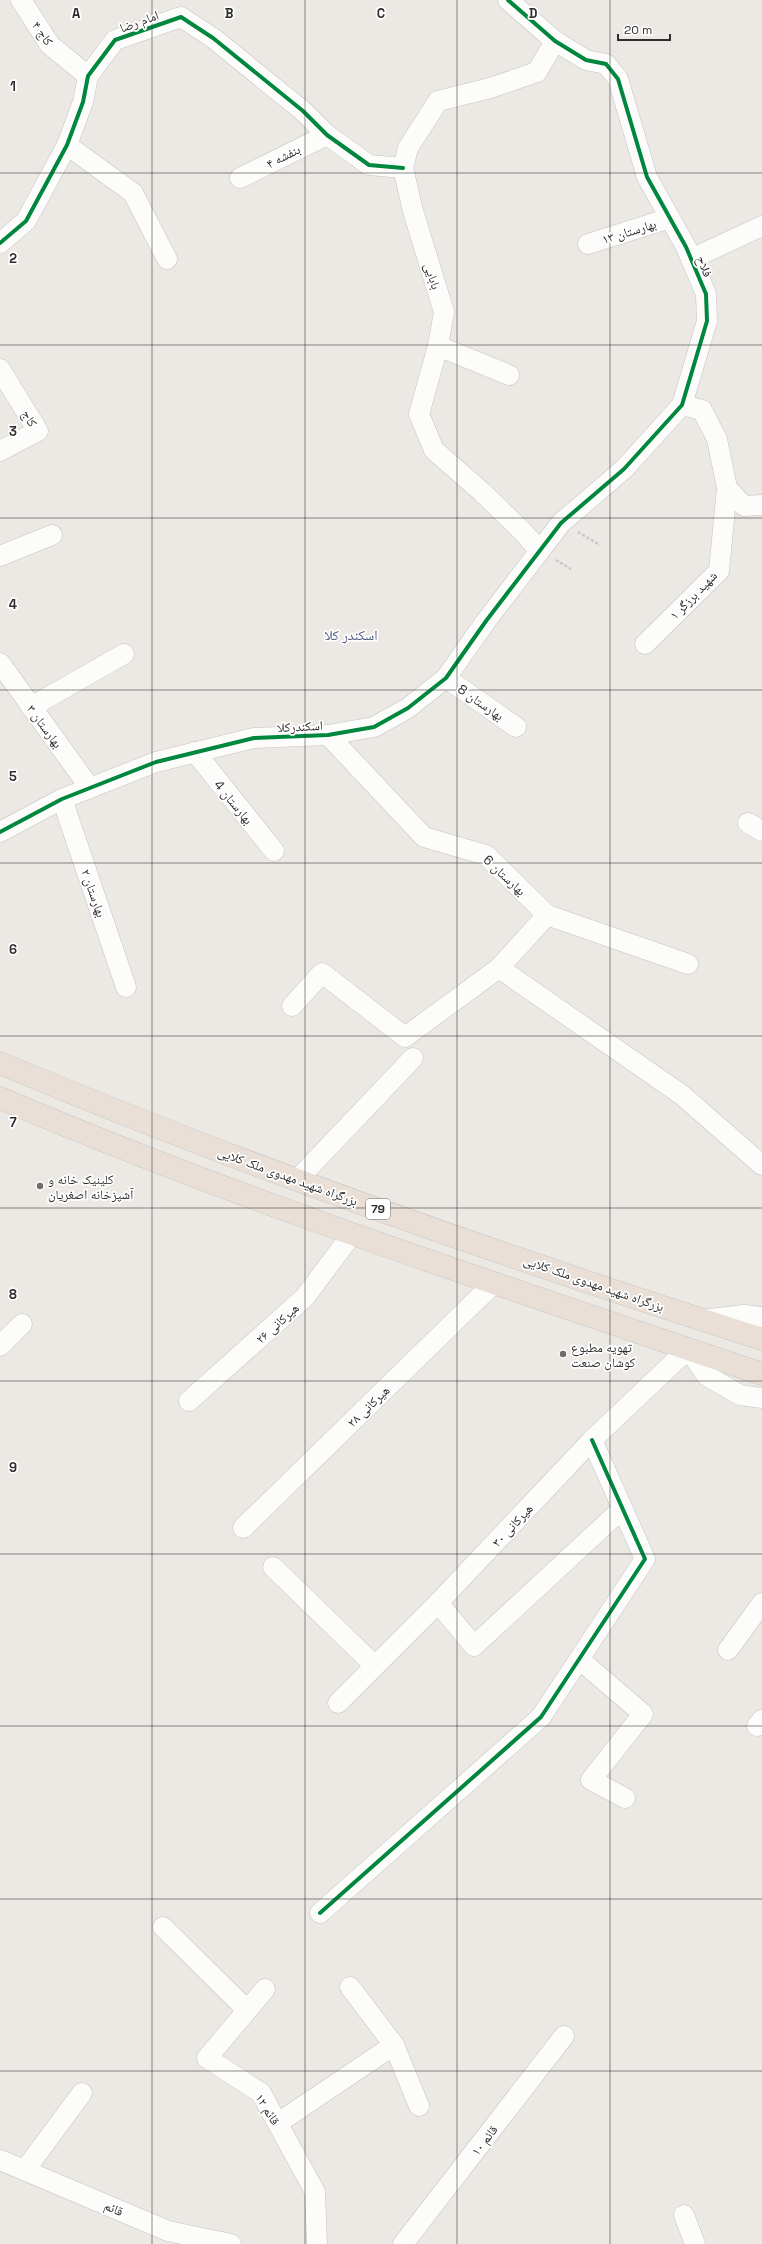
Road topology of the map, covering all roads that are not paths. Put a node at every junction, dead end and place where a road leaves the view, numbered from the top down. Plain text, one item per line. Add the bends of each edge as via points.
1 (21, 0) edge
2 (508, 0) edge
3 (555, 41) junction
4 (88, 76) junction
5 (327, 135) junction
6 (67, 144) junction
7 (403, 168) junction
8 (240, 178) dead end
9 (670, 218) junction
10 (762, 226) edge
11 (0, 243) edge
12 (588, 244) dead end
13 (167, 259) dead end
14 (691, 259) junction
15 (438, 346) junction
16 (0, 370) edge
17 (509, 375) dead end
18 (682, 405) junction
19 (0, 451) edge
20 (727, 488) junction
21 (762, 505) edge
22 (52, 536) dead end
23 (539, 550) junction
24 (0, 556) edge
25 (645, 644) dead end
26 (124, 654) dead end
27 (0, 663) edge
28 (446, 678) junction
29 (31, 707) junction
30 (516, 727) dead end
31 (328, 735) junction
32 (195, 752) junction
33 (90, 788) junction
34 (62, 799) junction
35 (0, 832) edge
36 (274, 851) dead end
37 (547, 915) junction
38 (688, 964) dead end
39 (499, 968) junction
40 (126, 987) dead end
41 (292, 1006) dead end
42 (413, 1058) dead end
43 (0, 1063) edge
44 (0, 1098) edge
45 (762, 1165) edge
46 (297, 1180) junction
47 (352, 1234) junction
48 (494, 1283) junction
49 (762, 1317) edge
50 (701, 1320) junction
51 (22, 1324) dead end
52 (762, 1339) edge
53 (0, 1346) edge
54 (688, 1349) junction
55 (762, 1374) edge
56 (762, 1398) edge
57 (189, 1401) dead end
58 (592, 1440) junction
59 (622, 1509) junction
60 (243, 1528) dead end
61 (273, 1567) dead end
62 (438, 1603) junction
63 (762, 1603) edge
64 (728, 1650) dead end
65 (579, 1659) junction
66 (374, 1665) junction
67 (338, 1703) dead end
68 (625, 1798) dead end
69 (320, 1913) dead end
70 (163, 1927) dead end
71 (350, 1987) dead end
72 (265, 1989) dead end
73 (247, 2010) junction
74 (564, 2036) dead end
75 (394, 2045) junction
76 (82, 2093) dead end
77 (419, 2106) dead end
78 (278, 2124) junction
79 (0, 2160) edge
80 (25, 2170) junction
81 (684, 2215) dead end
82 (166, 2237) edge
83 (231, 2244) edge
84 (317, 2244) edge
85 (403, 2244) edge
86 (695, 2244) edge

1 - 4 street, کاج ۴ via 50,45
2 - 3 street, فلاح
3 - 7 street, بابایی via 537,72 490,88 438,101 408,148
3 - 9 street, فلاح via 586,60 606,64 618,79 647,177
4 - 5 street, امام رضا via 115,40 181,17 213,38 291,101
4 - 6 street, امام رضا via 83,102
5 - 7 street, امام رضا via 369,165
5 - 8 street, بنفشه ۴
6 - 11 street, امام رضا via 26,221
6 - 13 street via 133,193
7 - 15 street, بابایی via 444,312
9 - 12 street, بهارستان ۱۳
9 - 14 street, فلاح
10 - 14 street
14 - 18 street, فلاح via 706,294 707,321
15 - 17 street
15 - 23 street, بابایی via 419,414 434,450 505,514
16 - 19 street, کاج via 38,431
18 - 20 street via 702,410 717,439
18 - 23 street, فلاح via 624,469 562,523
20 - 21 street via 744,506
20 - 25 street, شهید برزگر ۱ via 718,571
22 - 24 street
23 - 28 street, اسکندرکلا
26 - 29 street
27 - 29 street, بهارستان ۳
28 - 30 street, بهارستان 8
28 - 31 street, اسکندرکلا via 408,708 374,727
29 - 33 street, بهارستان ۳
31 - 32 street, اسکندرکلا via 254,738
31 - 37 street, بهارستان 6 via 424,837 486,855
32 - 33 street, اسکندرکلا via 156,762
32 - 36 street, بهارستان 4
33 - 34 street, اسکندرکلا
34 - 35 street, اسکندرکلا
34 - 40 street, بهارستان ۲
37 - 38 street, بهارستان 6
37 - 39 street
39 - 41 street via 405,1037 322,973
39 - 45 street via 682,1095
42 - 46 street
43 - 46 highway, بزرگراه شهید مهدوی ملک کلایی / 79
44 - 47 highway, 79 via 164,1164
46 - 50 highway, بزرگراه شهید مهدوی ملک کلایی / 79
47 - 48 highway, 79
47 - 57 street, هیرکانی ۲۶ via 305,1297
48 - 54 highway, 79
48 - 60 street, هیرکانی ۲۸
49 - 50 street via 744,1315
50 - 52 highway, بزرگراه شهید مهدوی ملک کلایی / 79
51 - 53 street
54 - 55 highway, 79
54 - 56 street via 707,1376 740,1395
54 - 58 street, هیرکانی ۳۰
58 - 59 street
58 - 62 street, هیرکانی ۳۰
59 - 62 street via 474,1646
59 - 65 street via 645,1559
61 - 66 street
62 - 66 street, هیرکانی ۳۰
63 - 64 street
65 - 68 street via 643,1714 591,1780
65 - 69 street via 541,1718
66 - 67 street, هیرکانی ۳۰
70 - 73 street
71 - 75 street
72 - 73 street, قائم ۱۲
73 - 78 street, قائم ۱۲ via 207,2058 261,2093
74 - 85 street, قائم ۱۰
75 - 77 street
75 - 78 street
76 - 80 street
78 - 84 street, قائم ۱۲ via 315,2192
79 - 80 street, قائم
80 - 82 street, قائم
81 - 86 street
82 - 83 street, قائم

